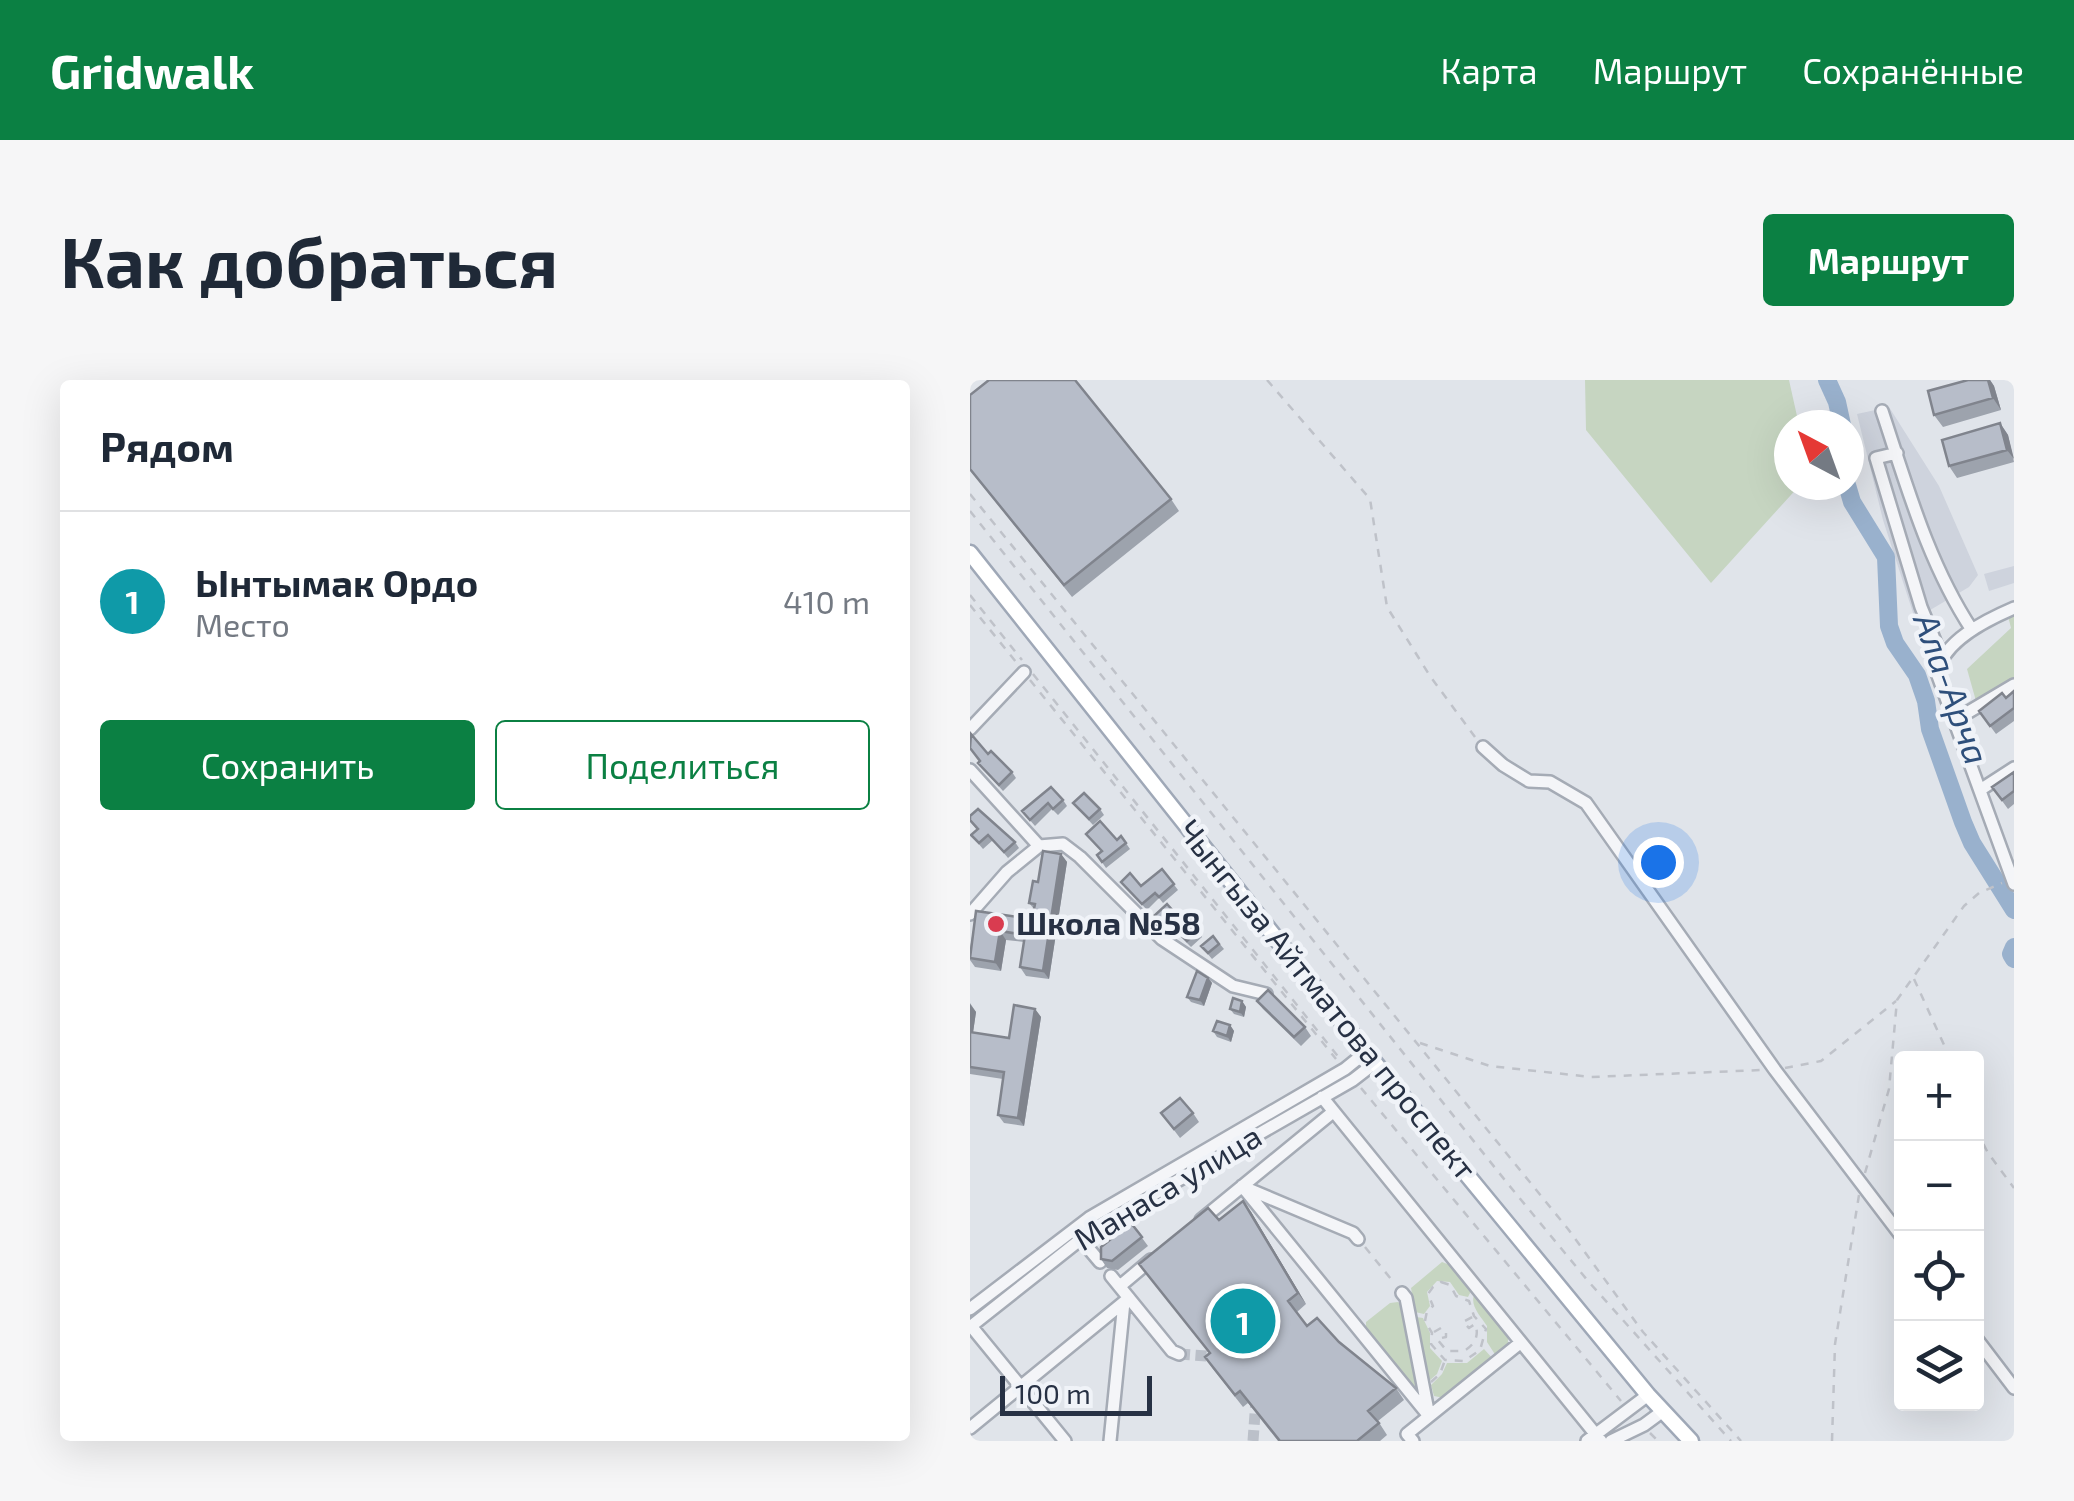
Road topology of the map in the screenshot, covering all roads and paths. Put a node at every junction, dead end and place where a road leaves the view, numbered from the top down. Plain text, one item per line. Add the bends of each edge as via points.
1 (1267, 380) edge
2 (1882, 410) dead end
3 (1896, 453) junction
4 (970, 494) edge
5 (970, 511) edge
6 (970, 553) edge
7 (970, 595) edge
8 (970, 605) edge
9 (2014, 608) edge
10 (1972, 630) junction
11 (1942, 658) junction
12 (1026, 668) junction
13 (2014, 685) edge
14 (1954, 720) junction
15 (970, 728) edge
16 (1484, 746) joint
17 (2014, 768) edge
18 (970, 770) edge
19 (1980, 790) junction
20 (1039, 846) junction
21 (2009, 853) edge
22 (2013, 882) edge
23 (970, 914) edge
24 (1914, 978) junction
25 (1266, 994) edge
26 (1897, 1000) junction
27 (1416, 1042) junction
28 (1947, 1051) edge
29 (1371, 1058) junction
30 (1775, 1070) junction
31 (1349, 1074) junction
32 (1322, 1097) junction
33 (1333, 1112) junction
34 (1982, 1141) edge
35 (1862, 1184) junction
36 (1242, 1186) junction
37 (2014, 1188) edge
38 (1196, 1224) edge
39 (1897, 1231) edge
40 (1077, 1233) junction
41 (1358, 1239) joint
42 (1166, 1248) edge
43 (1100, 1262) edge
44 (1402, 1292) joint
45 (1126, 1300) junction
46 (970, 1310) edge
47 (1474, 1316) junction
48 (971, 1326) edge
49 (1432, 1333) junction
50 (1520, 1344) junction
51 (1984, 1349) edge
52 (1464, 1351) junction
53 (1179, 1354) tunnel mouth
54 (1446, 1360) junction
55 (1468, 1360) junction
56 (1425, 1384) junction
57 (1020, 1386) junction
58 (2014, 1388) edge
59 (1648, 1395) junction
60 (1630, 1410) junction
61 (1663, 1411) junction
62 (1429, 1416) junction
63 (1644, 1426) junction
64 (970, 1428) edge
65 (1594, 1439) edge
66 (1065, 1441) edge
67 (1110, 1441) edge
68 (1413, 1441) edge
69 (1611, 1441) edge
70 (1658, 1441) edge
71 (1691, 1441) edge
72 (1731, 1441) edge
73 (1741, 1441) edge
74 (1832, 1441) edge

1 - 16 path via 1370,500 1386,607
2 - 3 street
3 - 10 street via 1950,596
3 - 11 street via 1876,458
4 - 27 path
5 - 72 path via 1508,1184
6 - 29 main road, Чынгыза Айтматова проспект
7 - 12 path
8 - 12 path
9 - 10 street
10 - 11 street
11 - 14 street via 1937,673
12 - 15 street
12 - 31 path
12 - 31 path
13 - 14 street
14 - 19 street
16 - 30 street via 1529,781 1550,782 1586,804
17 - 19 street
18 - 20 street
19 - 21 street
20 - 23 street
20 - 25 street via 1062,844 1162,939 1232,986
21 - 22 street
22 - 24 path via 1979,892 1964,906
24 - 26 path
24 - 28 path
26 - 30 path via 1821,1060
26 - 35 path via 1889,1089
27 - 30 path via 1490,1066 1592,1077
27 - 73 path via 1643,1332
29 - 31 street, Манаса улица
29 - 59 main road, Чынгыза Айтматова проспект
30 - 35 street
31 - 32 street, Манаса улица
31 - 40 street, Манаса улица
31 - 60 path
32 - 33 street
32 - 40 street, Манаса улица
33 - 36 street
33 - 50 street
34 - 37 path
35 - 39 street
35 - 74 path via 1835,1344
36 - 38 street
36 - 41 street
36 - 62 street
40 - 43 street
40 - 46 street, Манаса улица
40 - 48 street, Манаса улица
41 - 44 path
42 - 45 street via 1116,1281
44 - 56 street
45 - 53 street
45 - 57 street
45 - 67 street
47 - 49 path via 1466,1298 1446,1282 1437,1283 1425,1316
47 - 52 path via 1464,1322 1466,1328 1475,1324 1476,1338
47 - 55 path via 1486,1338
48 - 57 street
49 - 52 path via 1444,1328 1440,1344
49 - 54 path via 1433,1348
50 - 62 street
50 - 65 street
51 - 58 street
52 - 55 path
54 - 55 path
54 - 56 path via 1438,1377
56 - 62 street
57 - 64 street
57 - 66 street
59 - 60 street
59 - 61 main road, Чынгыза Айтматова проспект
60 - 65 street
61 - 63 street
61 - 71 main road, Чынгыза Айтматова проспект
62 - 68 street via 1407,1434
63 - 69 street
63 - 70 path

